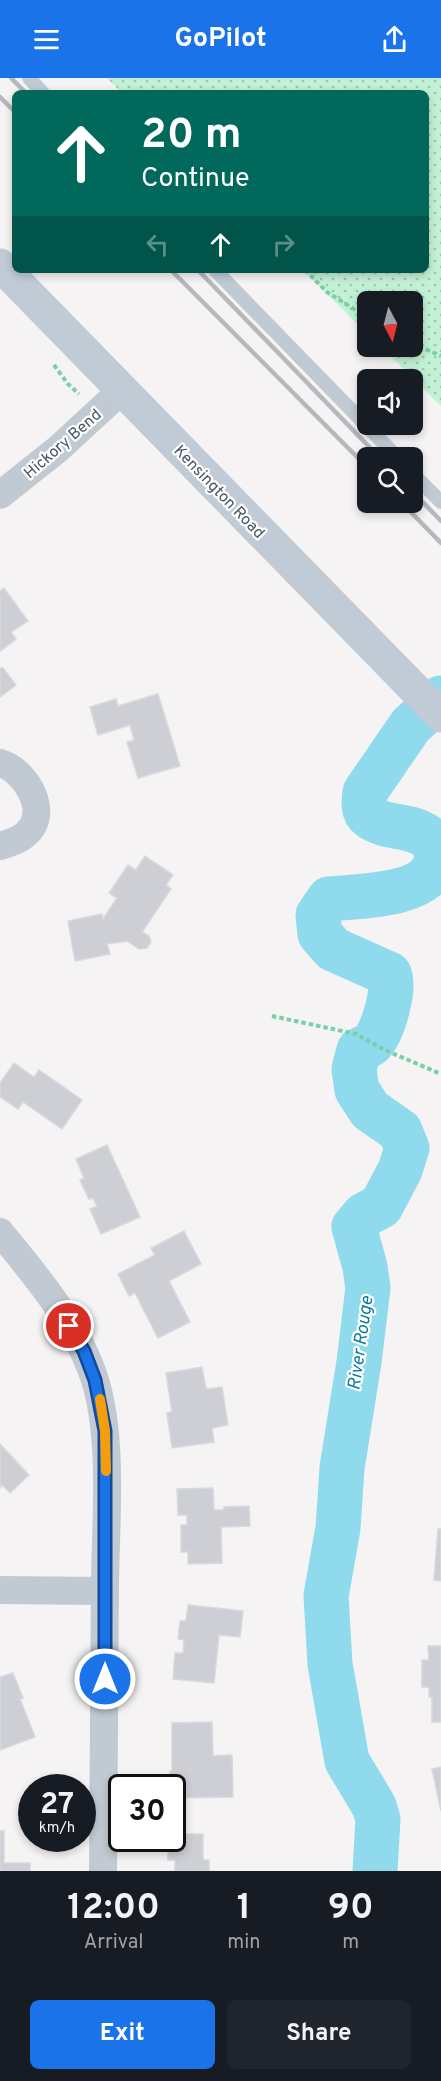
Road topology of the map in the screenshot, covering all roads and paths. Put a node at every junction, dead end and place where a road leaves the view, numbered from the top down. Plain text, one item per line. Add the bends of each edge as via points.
1 (29, 78) edge
2 (40, 90) edge
3 (0, 265) edge
4 (218, 273) edge
5 (307, 273) edge
6 (357, 311) edge
7 (423, 348) edge
8 (441, 356) edge
9 (122, 390) junction
10 (387, 447) edge
11 (423, 484) edge
12 (0, 495) edge
13 (441, 502) edge
14 (441, 716) edge
15 (0, 763) edge
16 (0, 846) edge
17 (272, 1016) dead end
18 (441, 1074) edge
19 (0, 1232) edge
20 (0, 1590) edge
21 (105, 1591) junction
22 (103, 1871) edge

1 - 2 lane
3 - 9 street, Kensington Road
4 - 10 lane
5 - 6 path via 327,292
7 - 8 path
9 - 12 street, Hickory Bend
9 - 14 street, Kensington Road
11 - 13 lane
15 - 16 street via 19,774 29,788 36,819 20,840
17 - 18 path via 356,1034
19 - 21 street via 58,1308 84,1351 95,1380 105,1431
20 - 21 street
21 - 22 street

